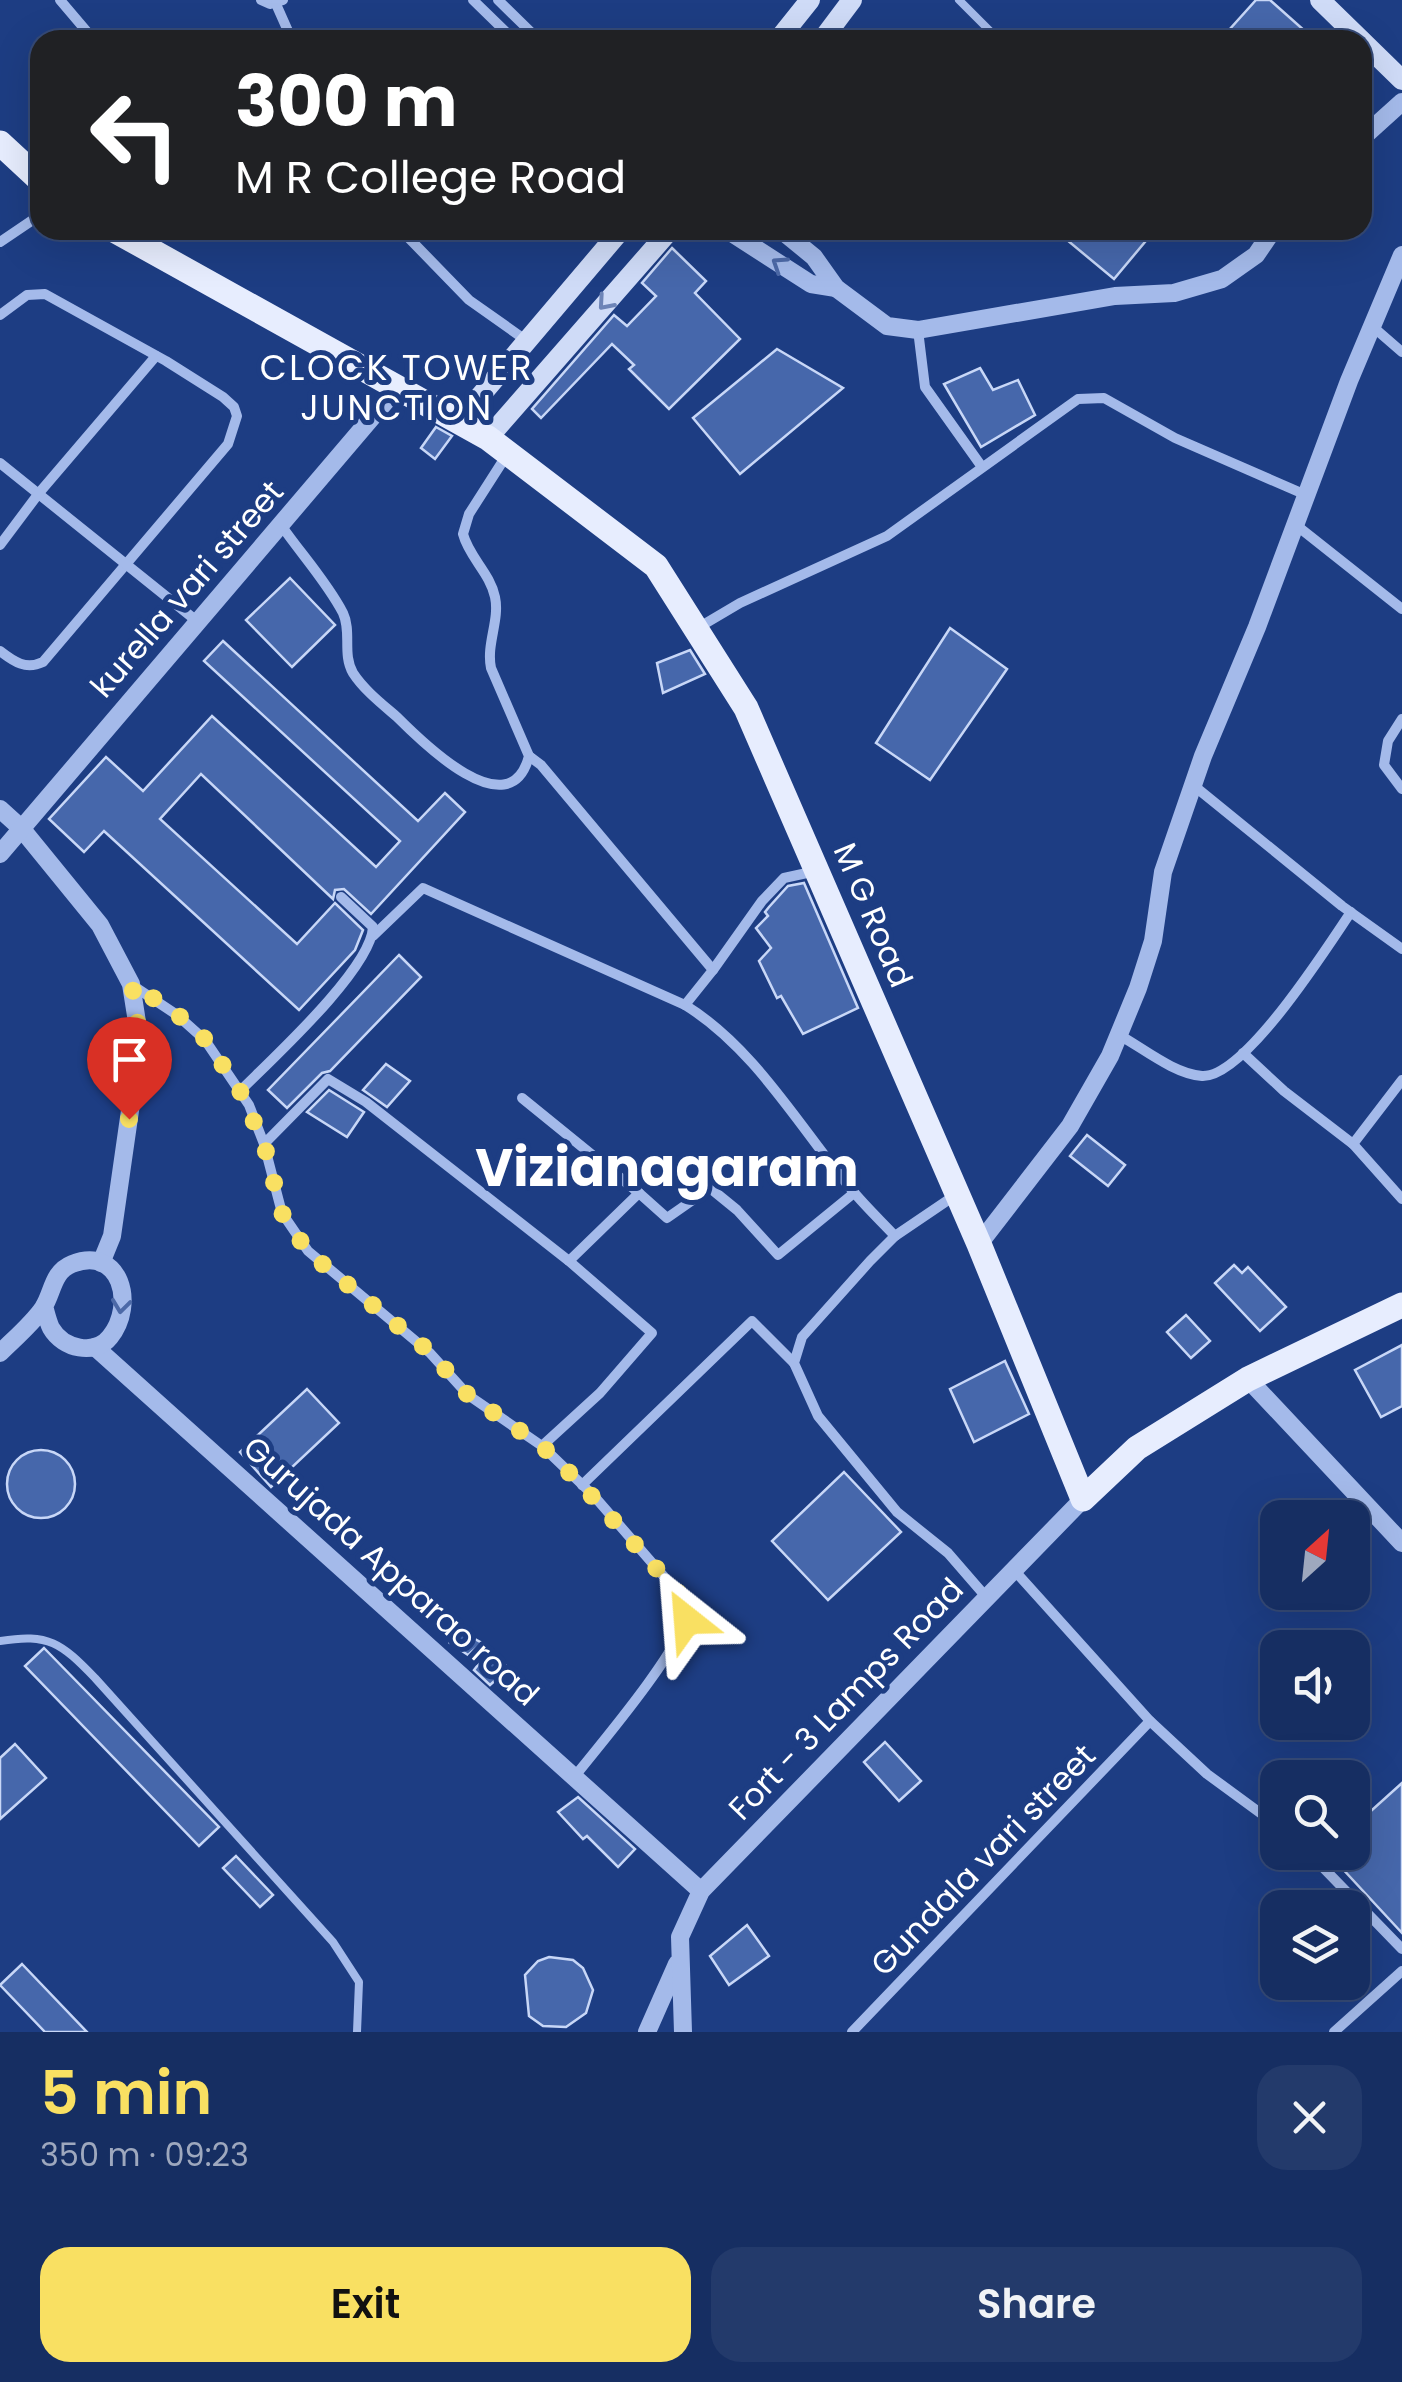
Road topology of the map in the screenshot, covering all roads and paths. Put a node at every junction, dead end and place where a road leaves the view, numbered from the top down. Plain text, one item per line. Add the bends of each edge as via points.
1 (60, 0) edge
2 (261, 0) edge
3 (474, 0) edge
4 (498, 0) edge
5 (810, 0) edge
6 (852, 0) edge
7 (959, 0) edge
8 (1320, 0) edge
9 (279, 2) edge
10 (86, 30) edge
11 (289, 30) edge
12 (504, 30) edge
13 (528, 30) edge
14 (786, 30) edge
15 (830, 30) edge
16 (988, 30) edge
17 (1351, 30) edge
18 (1372, 51) edge
19 (1402, 80) edge
20 (1402, 102) edge
21 (1372, 129) edge
22 (0, 143) edge
23 (30, 171) edge
24 (30, 222) edge
25 (132, 240) edge
26 (411, 240) edge
27 (612, 240) edge
28 (662, 240) edge
29 (742, 240) edge
30 (793, 240) edge
31 (1266, 240) edge
32 (0, 242) edge
33 (1402, 255) edge
34 (836, 288) junction
35 (0, 315) edge
36 (1372, 326) junction
37 (918, 330) junction
38 (526, 341) junction
39 (1402, 352) edge
40 (156, 356) junction
41 (398, 388) junction
42 (458, 422) junction
43 (498, 445) junction
44 (0, 463) edge
45 (982, 467) junction
46 (39, 494) junction
47 (1306, 496) junction
48 (280, 525) junction
49 (1296, 525) junction
50 (0, 544) edge
51 (127, 565) junction
52 (1402, 608) edge
53 (198, 622) junction
54 (696, 629) junction
55 (0, 651) edge
56 (1402, 720) edge
57 (530, 756) junction
58 (1193, 785) junction
59 (1402, 788) edge
60 (0, 810) edge
61 (21, 828) junction
62 (0, 854) edge
63 (819, 871) junction
64 (341, 897) dead end
65 (1351, 912) junction
66 (372, 936) junction
67 (1402, 948) edge
68 (713, 970) junction
69 (132, 984) junction
70 (684, 1005) junction
71 (1119, 1034) junction
72 (1243, 1052) junction
73 (1402, 1080) edge
74 (240, 1091) junction
75 (522, 1098) dead end
76 (264, 1144) junction
77 (1353, 1144) junction
78 (639, 1193) junction
79 (854, 1193) junction
80 (958, 1194) junction
81 (1402, 1198) edge
82 (895, 1236) junction
83 (979, 1244) junction
84 (569, 1261) junction
85 (101, 1263) junction
86 (1402, 1304) edge
87 (44, 1306) junction
88 (95, 1347) junction
89 (0, 1353) edge
90 (794, 1363) junction
91 (1248, 1379) junction
92 (542, 1446) junction
93 (582, 1485) junction
94 (1083, 1499) junction
95 (1402, 1542) edge
96 (1014, 1570) junction
97 (986, 1598) junction
98 (0, 1641) edge
99 (1150, 1721) junction
100 (576, 1776) junction
101 (1260, 1813) edge
102 (1325, 1870) edge
103 (701, 1890) junction
104 (1402, 1949) edge
105 (680, 1957) junction
106 (1402, 1971) edge
107 (357, 2032) edge
108 (646, 2032) edge
109 (683, 2032) edge
110 (852, 2032) edge
111 (1334, 2032) edge

1 - 10 street
2 - 9 street
3 - 12 street
4 - 13 street
5 - 14 main road
6 - 15 main road
7 - 16 lane
8 - 17 main road
9 - 11 street
18 - 19 main road
20 - 21 street
22 - 23 main road
24 - 32 street
25 - 41 main road, M G Road
26 - 38 street via 470,300
27 - 38 main road
28 -> 43 main road
34 -> 29 street via 810,284
30 - 34 street
31 - 37 street via 1222,278 1174,293 1114,296
33 - 36 street
34 - 37 street via 887,326
35 - 40 street via 39,292
36 - 39 street
36 - 47 street
37 - 45 street via 925,387
38 - 42 main road
40 - 46 street
40 - 51 street via 222,397 237,416 228,444
41 - 42 main road, M G Road
41 - 48 street, kurella vari street
42 - 43 main road, M G Road
43 - 54 main road, M G Road via 656,566
43 - 57 street via 462,534 495,596 491,668
44 - 46 street
45 - 47 street via 1090,396
45 - 54 street via 887,536
46 - 50 street
46 - 51 street
47 - 49 street
48 - 53 street, kurella vari street
48 - 57 street via 344,615 354,675 425,744 454,768 493,785 516,776
49 - 52 street
49 - 58 street
51 - 53 street
51 - 55 street via 43,662 24,666
53 - 61 street, kurella vari street
54 - 63 main road, M G Road via 746,708
56 - 59 street via 1388,741 1384,765
57 - 68 street
58 - 65 street
58 - 71 street via 1163,872 1153,941
60 - 61 street
61 - 62 street, kurella vari street
61 - 69 street via 100,925
63 - 68 street via 784,878
63 - 80 main road, M G Road
64 - 66 street via 374,928
65 - 67 street
65 - 72 street via 1278,1016
66 - 70 street via 423,888
66 - 74 street via 327,1002
68 - 70 street
69 - 74 street via 206,1040
69 - 85 street via 140,1041 112,1236
70 - 79 street via 722,1032
71 - 72 street via 1204,1076
71 - 83 street via 1070,1126
72 - 77 street
73 - 77 street
74 - 76 street
75 - 78 street
76 - 84 street via 328,1079
76 - 92 street via 282,1213 308,1252 430,1352 468,1395
77 - 81 street
78 - 79 street via 667,1218 710,1188 778,1255
78 - 84 street
79 - 82 street
80 - 82 street
80 - 83 main road, M G Road
82 - 90 street via 802,1336
83 - 94 main road, M G Road
84 - 92 street via 652,1333
85 - 87 street via 62,1270
85 -> 88 street via 123,1284 124,1301 116,1329
86 - 91 main road
87 - 88 street, Gurujada Apparao road via 63,1342
87 - 89 street
88 - 100 street, Gurujada Apparao road
90 - 93 street via 752,1322
90 - 97 street via 818,1416 897,1512 948,1553
91 - 94 main road via 1137,1448
91 - 95 street
92 - 93 street
93 - 100 street via 680,1595 688,1613 648,1681
94 - 96 street, Fort - 3 Lamps Road
96 - 97 street, Fort - 3 Lamps Road
96 - 99 street
97 - 103 street, Fort - 3 Lamps Road
98 - 107 lane via 52,1641 95,1678 333,1942 359,1982
99 - 101 street
99 - 110 street, Gundala vari street
100 - 103 street, Gurujada Apparao road
102 - 104 street
103 - 105 street, Fort - 3 Lamps Road via 680,1937
105 - 108 street
105 - 109 street
106 - 111 street

